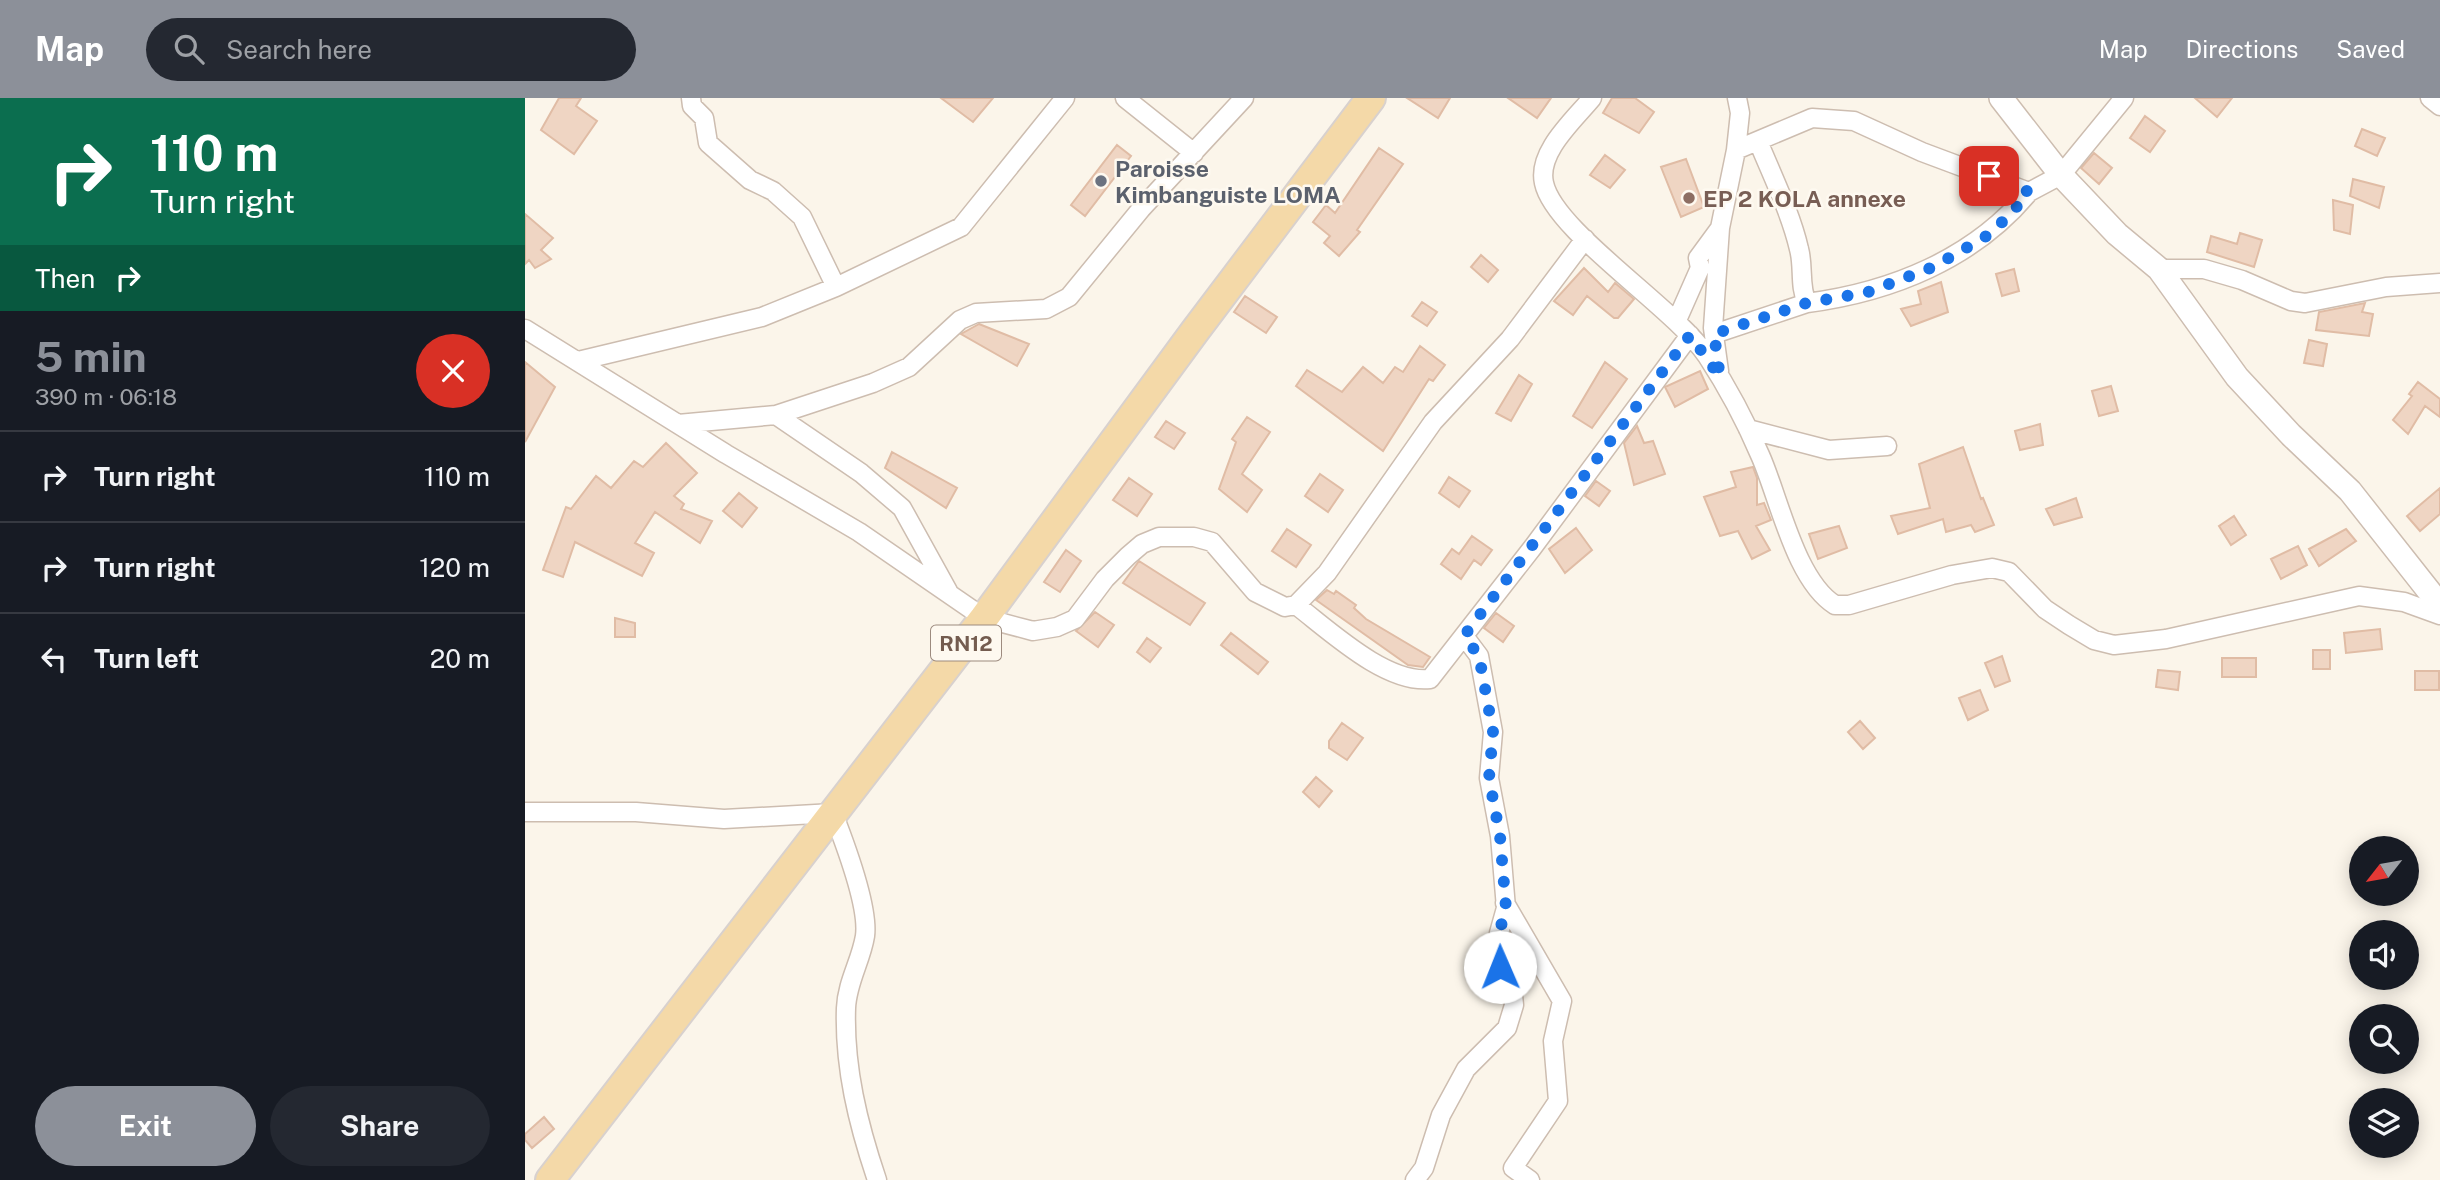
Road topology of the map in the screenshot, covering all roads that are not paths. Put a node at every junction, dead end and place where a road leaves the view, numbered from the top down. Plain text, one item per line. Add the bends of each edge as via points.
1 (691, 98) edge
2 (1065, 98) edge
3 (1125, 98) edge
4 (1244, 98) edge
5 (1371, 98) edge
6 (1592, 98) edge
7 (1737, 98) edge
8 (2001, 98) edge
9 (2125, 98) edge
10 (2430, 98) edge
11 (2440, 106) edge
12 (1758, 141) junction
13 (1736, 150) junction
14 (1194, 152) junction
15 (2061, 175) junction
16 (2029, 192) junction
17 (1720, 228) junction
18 (1585, 239) junction
19 (2159, 269) junction
20 (2440, 283) edge
21 (836, 287) junction
22 (1807, 303) junction
23 (1677, 320) junction
24 (525, 329) edge
25 (1714, 334) junction
26 (1690, 335) junction
27 (577, 361) junction
28 (1720, 377) junction
29 (776, 415) junction
30 (678, 424) junction
31 (1748, 429) junction
32 (1887, 446) dead end
33 (950, 594) junction
34 (1296, 605) junction
35 (2440, 605) edge
36 (2440, 615) edge
37 (985, 618) junction
38 (1464, 636) junction
39 (525, 812) edge
40 (833, 813) junction
41 (1505, 903) junction
42 (550, 1180) edge
43 (877, 1180) edge
44 (1415, 1180) edge
45 (1530, 1180) edge

1 - 21 street via 692,106 704,118 708,143 802,217
2 - 21 street via 961,227
3 - 14 street
4 - 14 street
5 - 37 main road, RN12
6 - 18 street via 1554,145 1543,171 1550,198
7 - 13 street
8 - 15 street
9 - 15 street
10 - 11 street
12 - 13 street
12 - 16 street via 1812,118 1854,121
12 - 22 street via 1796,238 1804,270 1801,292
13 - 17 street
14 - 29 street via 1069,297 1046,309 976,313 960,320 909,367
15 - 16 street
15 - 19 street via 2117,234
16 - 22 street via 2008,217 1967,250 1868,292
17 - 23 street via 1698,258 1700,268
17 - 25 street
18 - 23 street
18 - 34 street via 1510,339 1433,422 1327,573
19 - 20 street via 2204,269 2305,303
19 - 35 street via 2237,377 2350,491
21 - 27 street via 762,317
22 - 25 street
23 - 26 street
24 - 27 street
25 - 28 street
26 - 28 street
26 - 38 street
27 - 30 street
28 - 31 street
29 - 30 street
29 - 33 street via 861,473 902,508
30 - 33 street via 859,532
31 - 32 street via 1829,450
31 - 36 street via 1804,569 1835,606 1992,568 2009,572 2045,609 2069,625 2094,640 2115,645 2166,639 2359,596 2380,596
33 - 37 street
34 - 37 street via 1285,607 1255,592 1212,542 1159,537 1128,556 1075,619 1033,631
34 - 38 street via 1359,653 1417,681 1430,679
37 - 40 main road, RN12
38 - 41 street via 1479,656 1493,732 1489,778 1500,836
39 - 40 street via 636,812 724,819
40 - 42 main road, RN12
40 - 43 street via 864,919 865,936 849,982 848,1034 853,1099
41 - 44 street via 1499,933 1500,967 1512,986 1514,1005 1507,1028 1467,1069 1441,1115 1424,1168
41 - 45 street via 1562,1001 1553,1041 1557,1101 1513,1168

